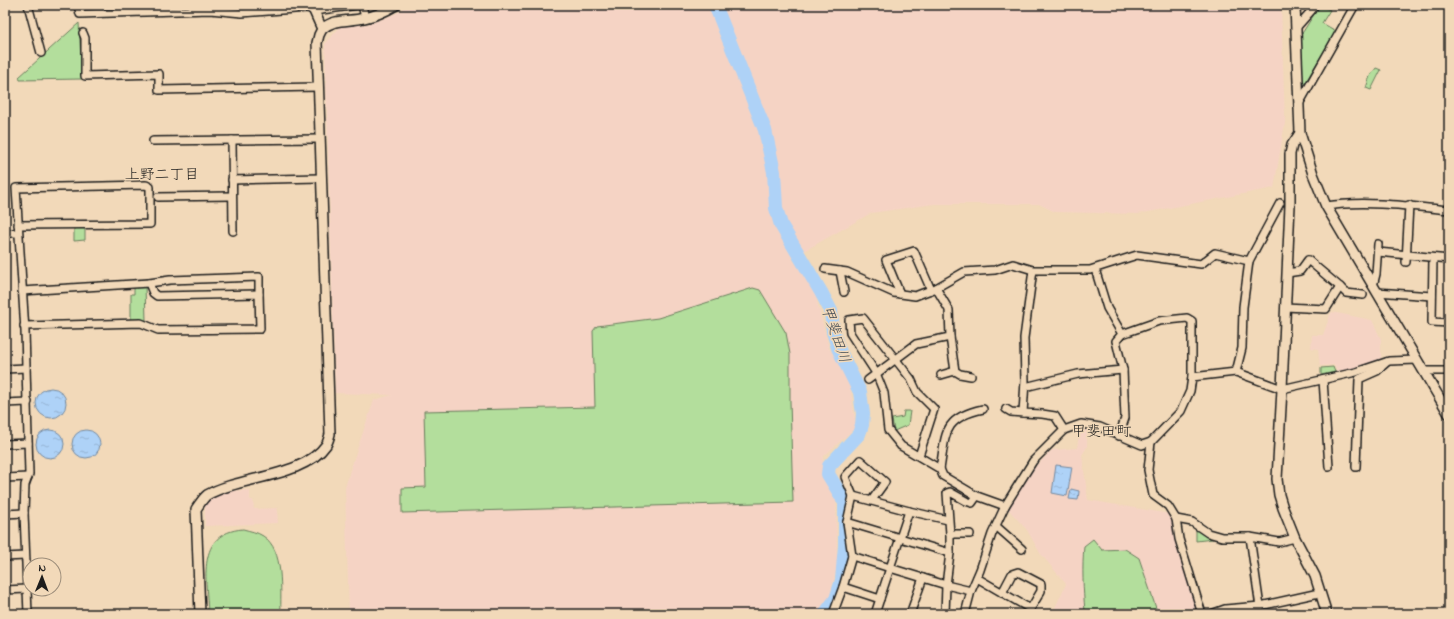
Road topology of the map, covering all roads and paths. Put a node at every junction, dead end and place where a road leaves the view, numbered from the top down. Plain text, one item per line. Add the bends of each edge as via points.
1 (28, 5) edge
2 (78, 5) edge
3 (358, 5) edge
4 (362, 5) edge
5 (396, 5) edge
6 (1295, 5) edge
7 (1315, 5) edge
8 (1355, 5) edge
9 (347, 6) edge
10 (209, 7) edge
11 (268, 8) edge
12 (310, 8) edge
13 (365, 18) junction
14 (1296, 28) junction
15 (322, 29) junction
16 (83, 33) dead end
17 (41, 53) dead end
18 (318, 87) junction
19 (1299, 104) junction
20 (1300, 133) junction
21 (320, 139) junction
22 (232, 140) junction
23 (153, 141) dead end
24 (321, 178) junction
25 (232, 180) junction
26 (232, 196) junction
27 (158, 198) dead end
28 (1285, 204) junction
29 (1326, 206) junction
30 (1409, 206) junction
31 (1449, 210) edge
32 (18, 229) junction
33 (233, 231) dead end
34 (5, 233) edge
35 (1378, 244) dead end
36 (1378, 252) junction
37 (1433, 258) junction
38 (1406, 259) junction
39 (1449, 259) edge
40 (1249, 261) junction
41 (825, 269) dead end
42 (1095, 269) junction
43 (1033, 270) junction
44 (840, 271) junction
45 (1287, 273) junction
46 (149, 283) junction
47 (1340, 287) junction
48 (934, 289) junction
49 (1375, 289) junction
50 (22, 291) junction
51 (844, 292) dead end
52 (259, 294) junction
53 (900, 294) junction
54 (1363, 295) dead end
55 (1432, 296) junction
56 (1285, 307) junction
57 (1449, 323) edge
58 (24, 326) junction
59 (1122, 334) junction
60 (950, 337) junction
61 (895, 359) junction
62 (1417, 360) junction
63 (1389, 361) junction
64 (26, 368) junction
65 (5, 369) edge
66 (1123, 370) junction
67 (955, 371) junction
68 (1425, 371) junction
69 (1449, 371) edge
70 (1236, 372) junction
71 (876, 373) junction
72 (941, 375) dead end
73 (971, 376) dead end
74 (1192, 377) junction
75 (868, 380) dead end
76 (1323, 380) junction
77 (1025, 387) junction
78 (1282, 389) junction
79 (28, 402) junction
80 (5, 403) edge
81 (983, 409) dead end
82 (1006, 409) dead end
83 (1023, 414) junction
84 (1449, 414) edge
85 (1064, 430) junction
86 (1119, 436) junction
87 (1152, 442) junction
88 (28, 443) junction
89 (5, 444) edge
90 (919, 456) junction
91 (1328, 467) dead end
92 (1356, 467) dead end
93 (940, 469) junction
94 (28, 476) junction
95 (5, 478) edge
96 (853, 496) junction
97 (977, 496) junction
98 (872, 500) junction
99 (1005, 506) junction
100 (909, 511) junction
101 (24, 513) junction
102 (5, 514) edge
103 (1176, 519) junction
104 (948, 520) junction
105 (847, 522) junction
106 (996, 526) junction
107 (950, 534) junction
108 (970, 534) dead end
109 (1250, 537) junction
110 (900, 538) junction
111 (1295, 538) junction
112 (1022, 549) dead end
113 (950, 553) junction
114 (5, 556) edge
115 (25, 556) joint
116 (852, 556) junction
117 (890, 568) junction
118 (923, 578) junction
119 (977, 578) junction
120 (946, 585) junction
121 (843, 587) junction
122 (22, 589) edge
123 (5, 590) edge
124 (971, 591) junction
125 (1319, 592) junction
126 (1002, 593) junction
127 (27, 597) edge
128 (880, 599) junction
129 (1260, 606) junction
130 (28, 614) edge
131 (200, 614) edge
132 (833, 614) edge
133 (875, 614) edge
134 (910, 614) edge
135 (945, 614) edge
136 (965, 614) edge
137 (1202, 614) edge
138 (1211, 614) edge
139 (1261, 614) edge
140 (1327, 614) edge

1 - 17 street
2 - 10 street via 80,14
3 - 9 street
4 - 13 street
5 - 13 street
6 - 14 street
7 - 14 street
8 - 19 street
9 - 12 street
10 - 11 street via 242,13
11 - 12 street
12 - 15 street
13 - 15 street via 338,21
14 - 19 street
15 - 18 street via 317,43
16 - 18 street via 85,76 159,74 159,90
18 - 21 street
19 - 20 street
20 - 28 street via 1292,145 1290,154
20 - 29 street
21 - 22 street
21 - 24 street
22 - 23 street
22 - 25 street
24 - 25 street
24 - 131 street via 330,434 327,444 309,461 220,490 206,496 196,509
25 - 26 street
26 - 27 street
26 - 33 street
28 - 40 street
28 - 45 street
29 - 30 street via 1345,203
29 - 49 street
30 - 31 street
30 - 38 street
32 - 32 street via 16,188 146,185 150,187 150,224
32 - 34 street
32 - 50 street
35 - 36 street
36 - 38 street
36 - 49 street
37 - 38 street
37 - 39 street
37 - 55 street
40 - 42 street via 1215,253 1201,264 1137,255
40 - 70 street via 1243,307 1242,348
41 - 44 street
42 - 43 street
42 - 59 street via 1107,308
43 - 48 street via 1012,264 996,270 964,272
43 - 77 street via 1024,338
44 - 51 street
44 - 53 street
45 - 47 street via 1300,271 1308,260
45 - 56 street
46 - 50 street
46 - 52 street via 157,296
46 - 52 street via 259,277
47 - 54 street via 1346,293
47 - 56 street via 1326,309
48 - 53 street via 914,296
48 - 53 street via 914,251 886,260
48 - 60 street via 949,310
49 - 55 street
49 - 62 street
50 - 58 street
52 - 58 street via 260,329 158,330 141,323
55 - 57 street via 1432,322
56 - 78 street
58 - 64 street
59 - 66 street via 1116,341
59 - 74 street via 1159,321 1187,318 1192,321
60 - 61 street via 916,344
60 - 67 street
61 - 71 street
61 - 71 street via 863,318 845,320 850,334
61 - 90 street via 911,379 917,392 934,409
62 - 63 street
62 - 68 street
63 - 76 street
63 - 92 street via 1377,371 1359,379
64 - 65 street
64 - 79 street
66 - 77 street via 1078,374
66 - 86 street via 1125,418
67 - 72 street
67 - 73 street
68 - 69 street
68 - 84 street
70 - 74 street
70 - 78 street
71 - 75 street
71 - 90 street via 884,393 888,430 901,446
74 - 87 street via 1190,391 1181,411
76 - 78 street
76 - 91 street
77 - 83 street
78 - 111 street via 1277,479 1279,495
79 - 80 street
79 - 88 street
81 - 93 street via 958,417 946,431
82 - 83 street
83 - 85 street via 1055,416
85 - 86 street via 1081,424 1100,427
85 - 99 street via 1033,461
86 - 87 street via 1142,445
87 - 103 street via 1148,470 1154,495 1168,506
88 - 89 street
88 - 94 street
90 - 93 street
93 - 97 street via 943,476
94 - 95 street
94 - 101 street via 25,485
96 - 98 street
96 - 98 street via 845,477 860,460 884,482
96 - 105 street
97 - 99 street
97 - 104 street via 972,503 950,492 947,494
98 - 100 street
99 - 106 street
100 - 104 street
100 - 110 street
101 - 102 street
101 - 115 street
103 - 109 street via 1192,522 1208,533 1222,537
103 - 137 street via 1179,539
104 - 107 street
105 - 110 street
105 - 116 street
106 - 112 street
106 - 119 street
107 - 108 street
107 - 113 street
109 - 111 street via 1279,542
109 - 129 street
110 - 113 street
110 - 117 street
111 - 125 street via 1315,576
113 - 120 street
114 - 115 street
116 - 117 street
116 - 121 street
117 - 118 street
117 - 128 street
118 - 120 street
118 - 134 street
119 - 124 street
119 - 126 street
120 - 124 street
120 - 135 street
121 - 128 street
121 - 132 street
122 - 123 street
124 - 136 street
125 - 129 street
125 - 140 street
126 - 126 street via 1031,608 1041,591 1041,584 1018,572 1012,574
127 - 130 street
128 - 133 street
129 - 138 street via 1231,608
129 - 139 street

